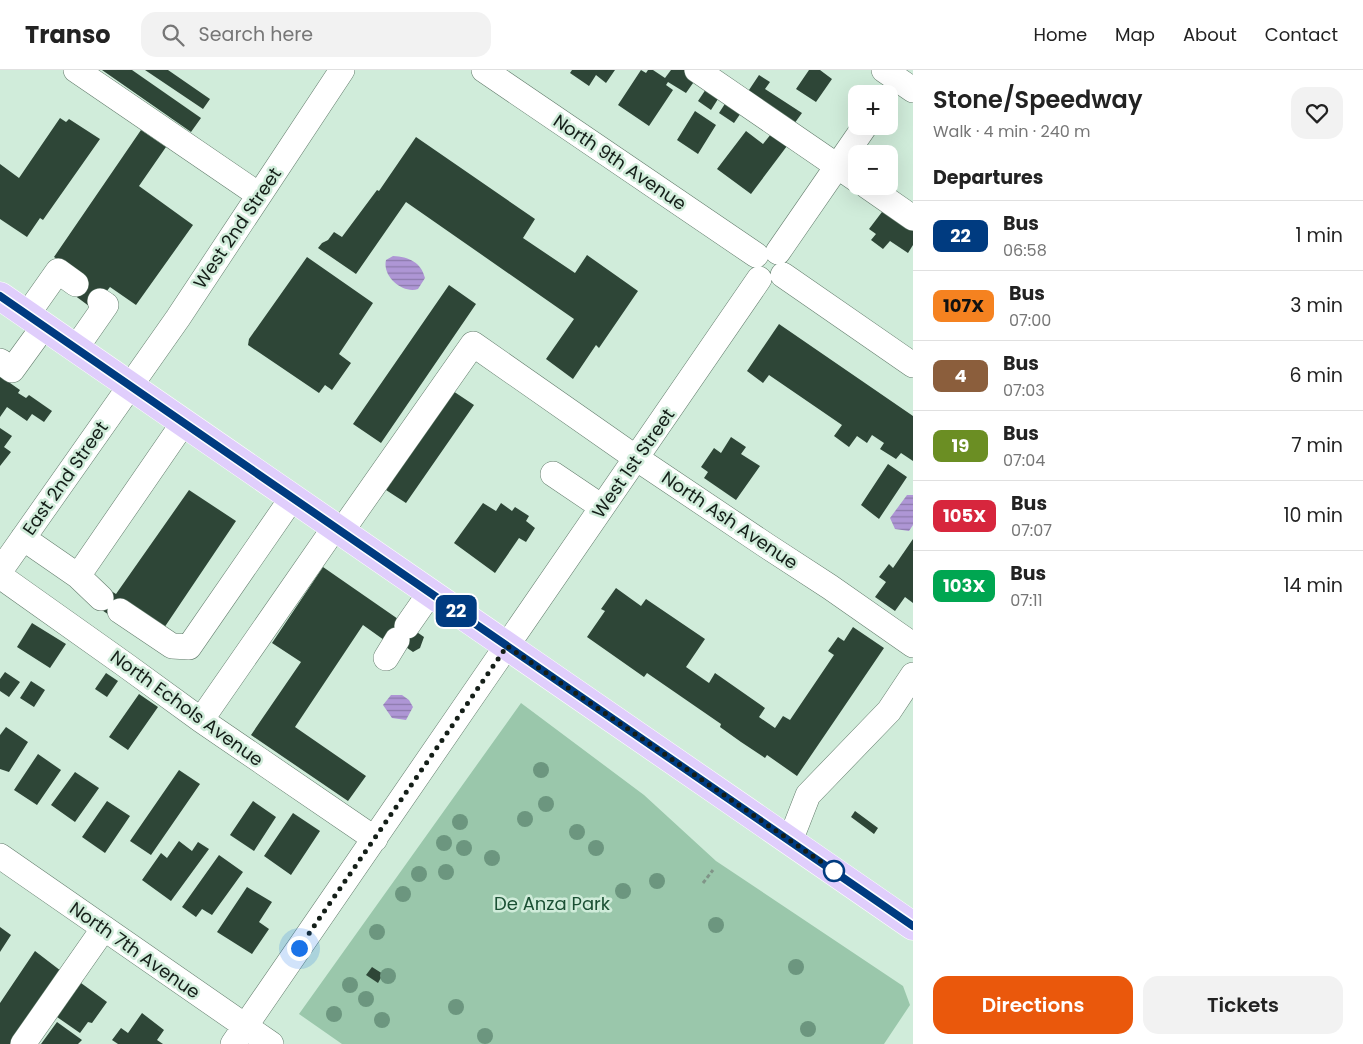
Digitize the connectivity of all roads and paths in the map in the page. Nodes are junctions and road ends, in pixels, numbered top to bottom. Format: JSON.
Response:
{"nodes":[{"id":1,"x":76,"y":70,"type":"edge"},
{"id":2,"x":342,"y":70,"type":"edge"},
{"id":3,"x":484,"y":70,"type":"edge"},
{"id":4,"x":697,"y":70,"type":"edge"},
{"id":5,"x":862,"y":135,"type":"edge"},
{"id":6,"x":847,"y":172,"type":"edge"},
{"id":7,"x":259,"y":195,"type":"junction"},
{"id":8,"x":880,"y":195,"type":"edge"},
{"id":9,"x":913,"y":218,"type":"edge"},
{"id":10,"x":769,"y":265,"type":"junction"},
{"id":11,"x":76,"y":284,"type":"dead end"},
{"id":12,"x":1,"y":299,"type":"edge"},
{"id":13,"x":100,"y":301,"type":"dead end"},
{"id":14,"x":36,"y":320,"type":"junction"},
{"id":15,"x":76,"y":348,"type":"junction"},
{"id":16,"x":0,"y":361,"type":"edge"},
{"id":17,"x":913,"y":365,"type":"edge"},
{"id":18,"x":130,"y":386,"type":"junction"},
{"id":19,"x":184,"y":422,"type":"junction"},
{"id":20,"x":636,"y":458,"type":"junction"},
{"id":21,"x":553,"y":474,"type":"dead end"},
{"id":22,"x":292,"y":498,"type":"junction"},
{"id":23,"x":602,"y":507,"type":"junction"},
{"id":24,"x":338,"y":529,"type":"junction"},
{"id":25,"x":23,"y":538,"type":"junction"},
{"id":26,"x":0,"y":571,"type":"edge"},
{"id":27,"x":0,"y":576,"type":"edge"},
{"id":28,"x":78,"y":576,"type":"junction"},
{"id":29,"x":430,"y":593,"type":"junction"},
{"id":30,"x":397,"y":641,"type":"dead end"},
{"id":31,"x":913,"y":645,"type":"edge"},
{"id":32,"x":507,"y":646,"type":"junction"},
{"id":33,"x":913,"y":675,"type":"edge"},
{"id":34,"x":201,"y":720,"type":"junction"},
{"id":35,"x":374,"y":839,"type":"junction"},
{"id":36,"x":790,"y":841,"type":"junction"},
{"id":37,"x":3,"y":865,"type":"edge"},
{"id":38,"x":713,"y":870,"type":"dead end"},
{"id":39,"x":704,"y":883,"type":"dead end"},
{"id":40,"x":913,"y":926,"type":"edge"},
{"id":41,"x":104,"y":928,"type":"junction"},
{"id":42,"x":239,"y":1035,"type":"edge"},
{"id":43,"x":23,"y":1044,"type":"edge"},
{"id":44,"x":271,"y":1044,"type":"edge"}],
"edges":[{"from":1,"to":7,"type":"street"},
{"from":2,"to":7,"type":"street","name":"West 2nd Street"},
{"from":3,"to":10,"type":"street","name":"North 9th Avenue"},
{"from":4,"to":6,"type":"street"},
{"from":5,"to":6,"type":"street","name":"West 1st Street"},
{"from":6,"to":10,"type":"street","name":"West 1st Street"},
{"from":7,"to":18,"type":"street","name":"West 2nd Street"},
{"from":8,"to":9,"type":"street"},
{"from":10,"to":17,"type":"street","name":"North 9th Avenue"},
{"from":10,"to":20,"type":"street","name":"West 1st Street"},
{"from":11,"to":14,"type":"street"},
{"from":12,"to":14,"type":"main road"},
{"from":13,"to":15,"type":"street"},
{"from":14,"to":15,"type":"main road"},
{"from":14,"to":16,"type":"street"},
{"from":15,"to":18,"type":"main road"},
{"from":18,"to":19,"type":"main road"},
{"from":18,"to":25,"type":"street","name":"East 2nd Street"},
{"from":19,"to":22,"type":"main road"},
{"from":19,"to":28,"type":"street"},
{"from":20,"to":23,"type":"street","name":"West 1st Street"},
{"from":20,"to":24,"type":"street","name":"North Ash Avenue"},
{"from":20,"to":31,"type":"street","name":"North Ash Avenue"},
{"from":21,"to":23,"type":"street"},
{"from":22,"to":24,"type":"main road"},
{"from":22,"to":28,"type":"street"},
{"from":23,"to":32,"type":"street","name":"West 1st Street"},
{"from":24,"to":29,"type":"main road"},
{"from":24,"to":34,"type":"street"},
{"from":25,"to":26,"type":"street","name":"East 2nd Street"},
{"from":25,"to":28,"type":"street"},
{"from":27,"to":34,"type":"street","name":"North Echols Avenue"},
{"from":29,"to":30,"type":"street"},
{"from":29,"to":32,"type":"main road"},
{"from":32,"to":35,"type":"street","name":"West 1st Street"},
{"from":32,"to":36,"type":"main road"},
{"from":33,"to":36,"type":"street"},
{"from":34,"to":35,"type":"street","name":"North Echols Avenue"},
{"from":35,"to":42,"type":"street","name":"West 1st Street"},
{"from":36,"to":40,"type":"main road"},
{"from":37,"to":41,"type":"street","name":"North 7th Avenue"},
{"from":38,"to":39,"type":"path"},
{"from":41,"to":42,"type":"street","name":"North 7th Avenue"},
{"from":41,"to":43,"type":"street"},
{"from":42,"to":44,"type":"street","name":"North 7th Avenue"}]}
